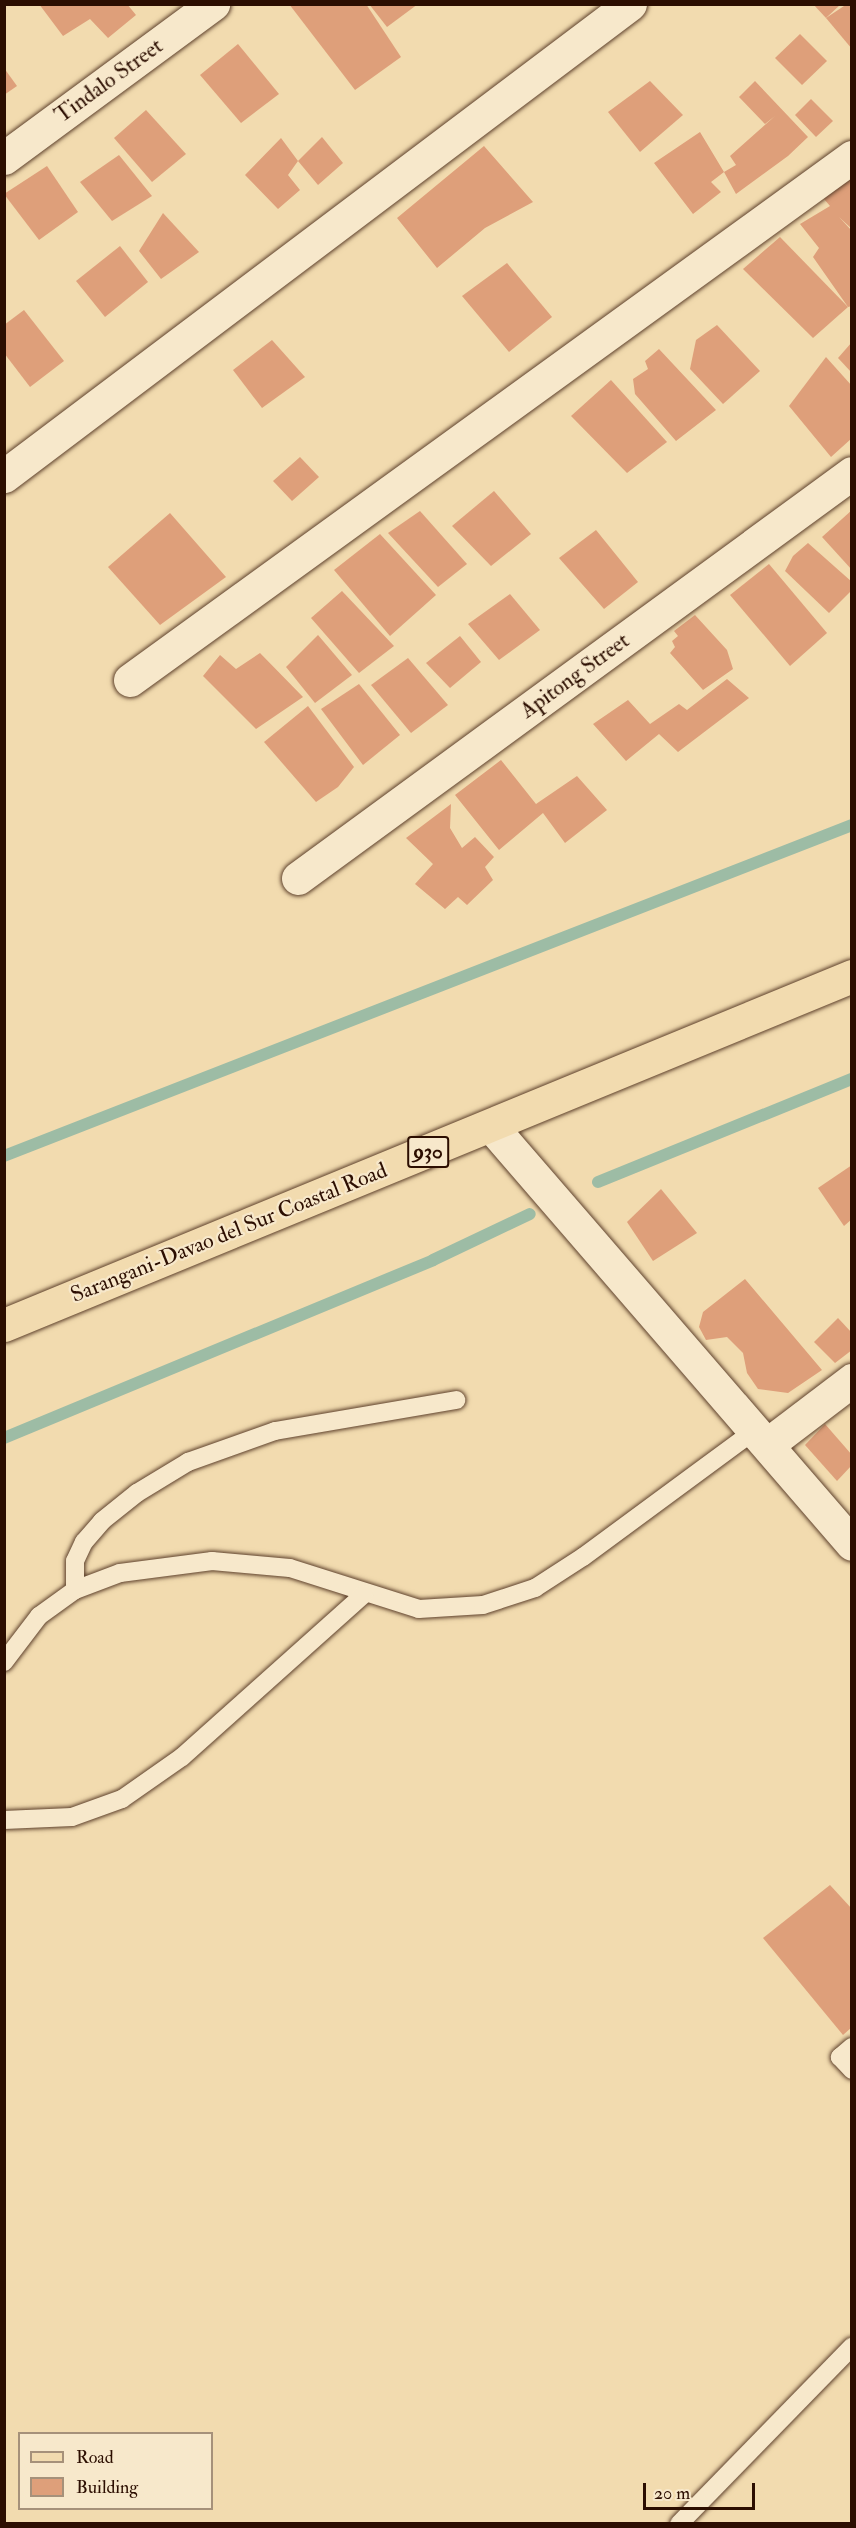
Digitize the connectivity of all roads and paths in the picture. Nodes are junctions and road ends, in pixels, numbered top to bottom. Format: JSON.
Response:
{"nodes":[{"id":1,"x":213,"y":4,"type":"edge"},
{"id":2,"x":630,"y":4,"type":"edge"},
{"id":3,"x":852,"y":157,"type":"edge"},
{"id":4,"x":4,"y":158,"type":"edge"},
{"id":5,"x":852,"y":473,"type":"edge"},
{"id":6,"x":4,"y":476,"type":"edge"},
{"id":7,"x":130,"y":680,"type":"dead end"},
{"id":8,"x":298,"y":878,"type":"dead end"},
{"id":9,"x":852,"y":976,"type":"edge"},
{"id":10,"x":491,"y":1126,"type":"junction"},
{"id":11,"x":4,"y":1325,"type":"edge"},
{"id":12,"x":852,"y":1380,"type":"edge"},
{"id":13,"x":456,"y":1400,"type":"dead end"},
{"id":14,"x":762,"y":1437,"type":"junction"},
{"id":15,"x":852,"y":1544,"type":"edge"},
{"id":16,"x":75,"y":1590,"type":"junction"},
{"id":17,"x":364,"y":1594,"type":"junction"},
{"id":18,"x":4,"y":1662,"type":"edge"},
{"id":19,"x":4,"y":1820,"type":"edge"},
{"id":20,"x":852,"y":2047,"type":"edge"},
{"id":21,"x":852,"y":2070,"type":"edge"},
{"id":22,"x":852,"y":2347,"type":"edge"},
{"id":23,"x":679,"y":2523,"type":"edge"}],
"edges":[{"from":1,"to":4,"type":"street","name":"Tindalo Street"},
{"from":2,"to":6,"type":"street"},
{"from":3,"to":7,"type":"street"},
{"from":5,"to":8,"type":"street","name":"Apitong Street"},
{"from":9,"to":10,"type":"main road","name":"Sarangani-Davao del Sur Coastal Road","number":"930"},
{"from":10,"to":11,"type":"main road","name":"Sarangani-Davao del Sur Coastal Road","number":"930"},
{"from":10,"to":14,"type":"street"},
{"from":12,"to":14,"type":"street"},
{"from":13,"to":16,"type":"lane"},
{"from":14,"to":15,"type":"street"},
{"from":14,"to":17,"type":"lane"},
{"from":16,"to":17,"type":"lane"},
{"from":16,"to":18,"type":"lane"},
{"from":17,"to":19,"type":"lane"},
{"from":20,"to":21,"type":"lane"},
{"from":22,"to":23,"type":"lane"}]}
